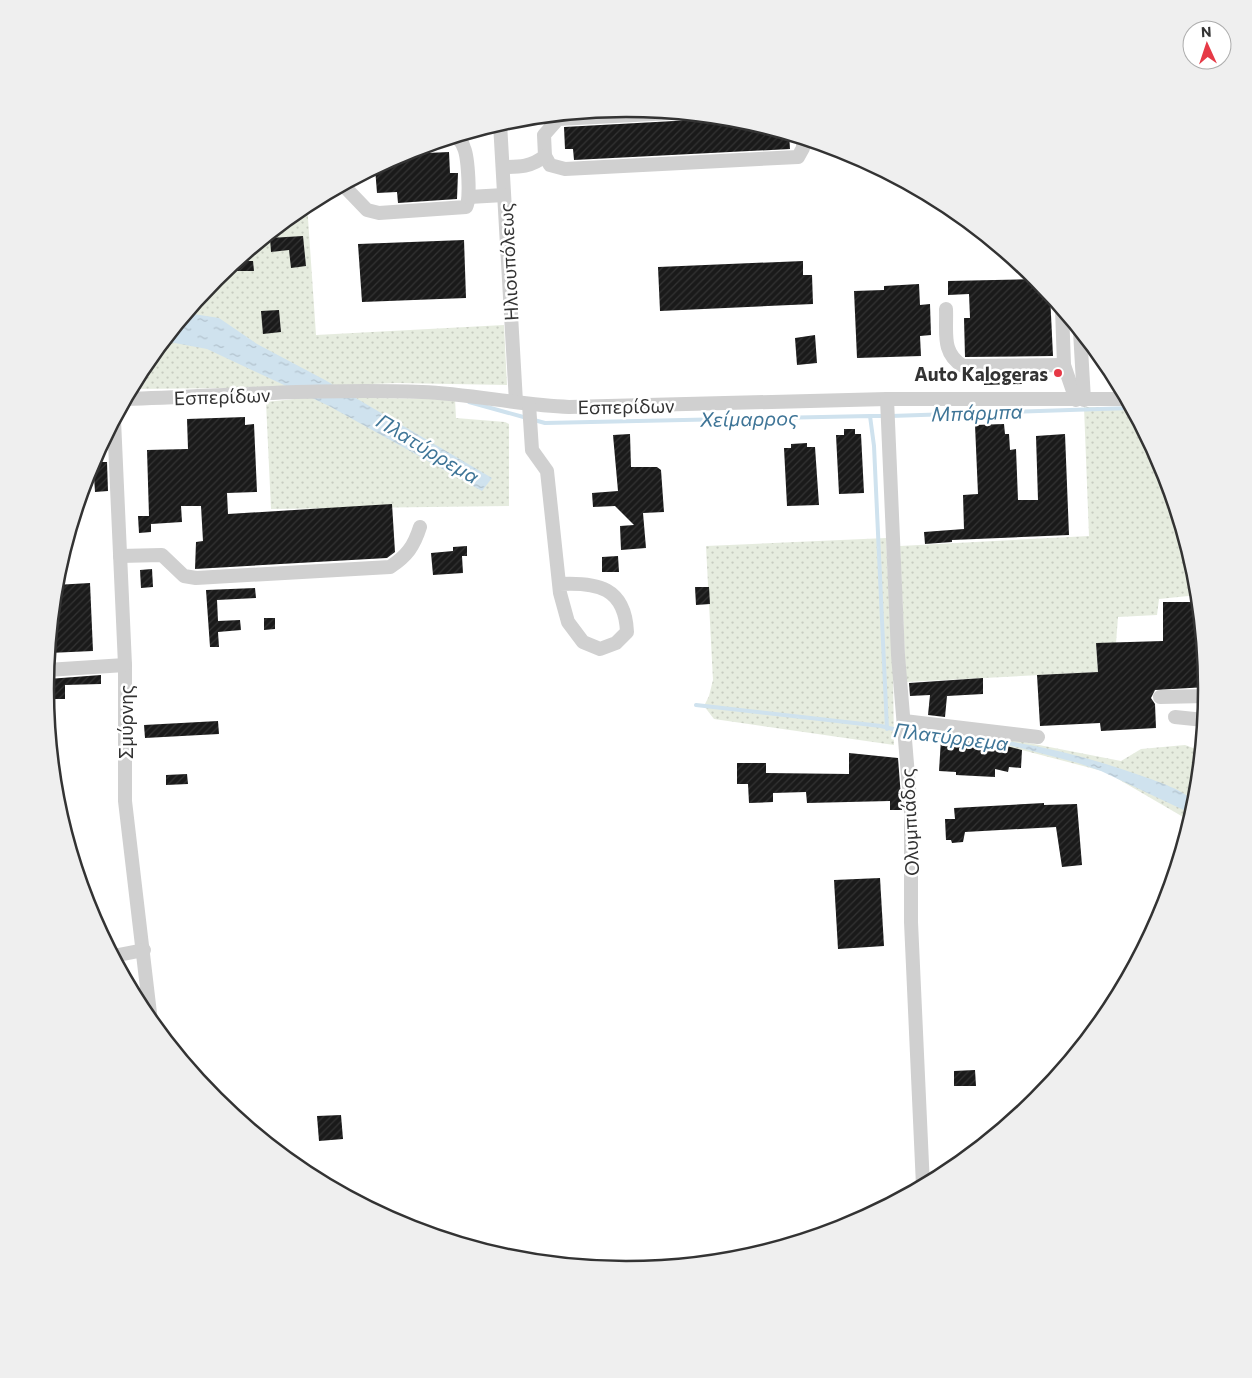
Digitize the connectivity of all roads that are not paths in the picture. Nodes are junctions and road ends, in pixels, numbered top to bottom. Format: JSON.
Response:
{"nodes":[{"id":1,"x":556,"y":121,"type":"edge"},
{"id":2,"x":501,"y":131,"type":"edge"},
{"id":3,"x":461,"y":141,"type":"edge"},
{"id":4,"x":803,"y":145,"type":"edge"},
{"id":5,"x":545,"y":156,"type":"junction"},
{"id":6,"x":503,"y":167,"type":"junction"},
{"id":7,"x":347,"y":189,"type":"edge"},
{"id":8,"x":504,"y":195,"type":"junction"},
{"id":9,"x":469,"y":197,"type":"junction"},
{"id":10,"x":946,"y":310,"type":"dead end"},
{"id":11,"x":1062,"y":320,"type":"edge"},
{"id":12,"x":1080,"y":341,"type":"edge"},
{"id":13,"x":1064,"y":365,"type":"junction"},
{"id":14,"x":887,"y":398,"type":"junction"},
{"id":15,"x":133,"y":399,"type":"edge"},
{"id":16,"x":1080,"y":400,"type":"junction"},
{"id":17,"x":1120,"y":400,"type":"edge"},
{"id":18,"x":523,"y":403,"type":"junction"},
{"id":19,"x":115,"y":433,"type":"edge"},
{"id":20,"x":420,"y":527,"type":"dead end"},
{"id":21,"x":120,"y":556,"type":"junction"},
{"id":22,"x":559,"y":584,"type":"junction"},
{"id":23,"x":124,"y":665,"type":"junction"},
{"id":24,"x":55,"y":670,"type":"edge"},
{"id":25,"x":1198,"y":696,"type":"edge"},
{"id":26,"x":1160,"y":697,"type":"dead end"},
{"id":27,"x":1175,"y":717,"type":"dead end"},
{"id":28,"x":1197,"y":719,"type":"edge"},
{"id":29,"x":904,"y":721,"type":"junction"},
{"id":30,"x":1038,"y":738,"type":"dead end"},
{"id":31,"x":144,"y":950,"type":"junction"},
{"id":32,"x":120,"y":955,"type":"edge"},
{"id":33,"x":146,"y":1000,"type":"edge"},
{"id":34,"x":924,"y":1178,"type":"edge"}],
"edges":[{"from":1,"to":5,"type":"street"},
{"from":2,"to":6,"type":"street","name":"Ηλιουπόλεως"},
{"from":3,"to":9,"type":"street"},
{"from":4,"to":5,"type":"street"},
{"from":5,"to":6,"type":"street"},
{"from":6,"to":8,"type":"street","name":"Ηλιουπόλεως"},
{"from":7,"to":9,"type":"street"},
{"from":8,"to":9,"type":"street"},
{"from":8,"to":18,"type":"street","name":"Ηλιουπόλεως"},
{"from":10,"to":13,"type":"street"},
{"from":11,"to":13,"type":"street"},
{"from":12,"to":16,"type":"street"},
{"from":13,"to":16,"type":"street"},
{"from":14,"to":16,"type":"street","name":"Εσπερίδων"},
{"from":14,"to":18,"type":"street","name":"Εσπερίδων"},
{"from":14,"to":29,"type":"street","name":"Ολυμπιάδος"},
{"from":15,"to":18,"type":"street","name":"Εσπερίδων"},
{"from":16,"to":17,"type":"street","name":"Εσπερίδων"},
{"from":18,"to":22,"type":"street","name":"Ηλιουπόλεως"},
{"from":19,"to":21,"type":"street","name":"Σμύρνης"},
{"from":20,"to":21,"type":"street"},
{"from":21,"to":23,"type":"street","name":"Σμύρνης"},
{"from":22,"to":22,"type":"street"},
{"from":23,"to":24,"type":"street"},
{"from":23,"to":31,"type":"street","name":"Σμύρνης"},
{"from":25,"to":26,"type":"street"},
{"from":27,"to":28,"type":"street"},
{"from":29,"to":30,"type":"street"},
{"from":29,"to":34,"type":"street","name":"Ολυμπιάδος"},
{"from":31,"to":32,"type":"street"},
{"from":31,"to":33,"type":"street","name":"Σμύρνης"}]}
